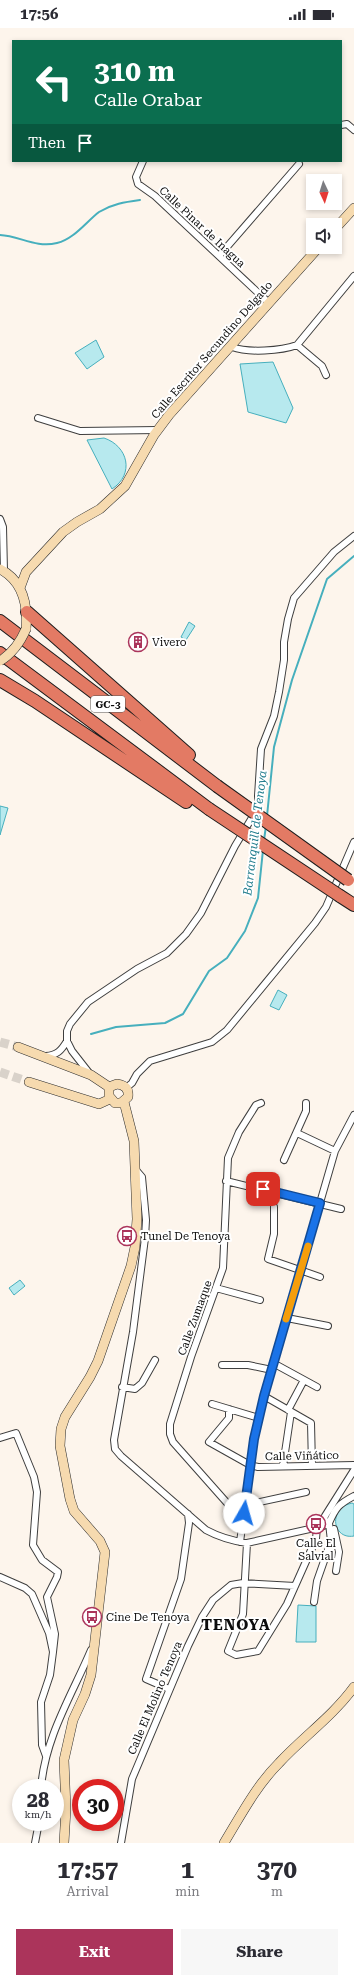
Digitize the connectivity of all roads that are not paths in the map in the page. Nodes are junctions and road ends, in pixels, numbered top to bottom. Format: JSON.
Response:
{"nodes":[{"id":1,"x":354,"y":120,"type":"edge"},
{"id":2,"x":342,"y":125,"type":"edge"},
{"id":3,"x":349,"y":126,"type":"junction"},
{"id":4,"x":354,"y":130,"type":"edge"},
{"id":5,"x":142,"y":162,"type":"edge"},
{"id":6,"x":298,"y":164,"type":"dead end"},
{"id":7,"x":354,"y":208,"type":"edge"},
{"id":8,"x":342,"y":221,"type":"edge"},
{"id":9,"x":313,"y":254,"type":"edge"},
{"id":10,"x":219,"y":256,"type":"junction"},
{"id":11,"x":354,"y":276,"type":"edge"},
{"id":12,"x":270,"y":303,"type":"junction"},
{"id":13,"x":297,"y":345,"type":"junction"},
{"id":14,"x":232,"y":347,"type":"junction"},
{"id":15,"x":326,"y":375,"type":"dead end"},
{"id":16,"x":38,"y":418,"type":"dead end"},
{"id":17,"x":158,"y":430,"type":"junction"},
{"id":18,"x":0,"y":519,"type":"edge"},
{"id":19,"x":354,"y":536,"type":"edge"},
{"id":20,"x":2,"y":555,"type":"edge"},
{"id":21,"x":4,"y":571,"type":"edge"},
{"id":22,"x":26,"y":572,"type":"junction"},
{"id":23,"x":20,"y":588,"type":"junction"},
{"id":24,"x":27,"y":612,"type":"junction"},
{"id":25,"x":0,"y":620,"type":"edge"},
{"id":26,"x":0,"y":653,"type":"edge"},
{"id":27,"x":0,"y":662,"type":"edge"},
{"id":28,"x":0,"y":680,"type":"edge"},
{"id":29,"x":219,"y":784,"type":"junction"},
{"id":30,"x":208,"y":813,"type":"junction"},
{"id":31,"x":354,"y":842,"type":"edge"},
{"id":32,"x":351,"y":882,"type":"edge"},
{"id":33,"x":354,"y":905,"type":"edge"},
{"id":34,"x":67,"y":1041,"type":"junction"},
{"id":35,"x":18,"y":1048,"type":"tunnel mouth"},
{"id":36,"x":42,"y":1057,"type":"junction"},
{"id":37,"x":91,"y":1075,"type":"junction"},
{"id":38,"x":29,"y":1082,"type":"tunnel mouth"},
{"id":39,"x":109,"y":1087,"type":"junction"},
{"id":40,"x":126,"y":1088,"type":"junction"},
{"id":41,"x":110,"y":1099,"type":"junction"},
{"id":42,"x":124,"y":1102,"type":"junction"},
{"id":43,"x":261,"y":1103,"type":"dead end"},
{"id":44,"x":306,"y":1103,"type":"dead end"},
{"id":45,"x":354,"y":1115,"type":"edge"},
{"id":46,"x":297,"y":1133,"type":"junction"},
{"id":47,"x":336,"y":1152,"type":"junction"},
{"id":48,"x":284,"y":1160,"type":"dead end"},
{"id":49,"x":134,"y":1168,"type":"junction"},
{"id":50,"x":226,"y":1181,"type":"junction"},
{"id":51,"x":320,"y":1203,"type":"junction"},
{"id":52,"x":274,"y":1207,"type":"dead end"},
{"id":53,"x":341,"y":1209,"type":"dead end"},
{"id":54,"x":301,"y":1269,"type":"junction"},
{"id":55,"x":320,"y":1276,"type":"dead end"},
{"id":56,"x":216,"y":1288,"type":"junction"},
{"id":57,"x":260,"y":1300,"type":"dead end"},
{"id":58,"x":287,"y":1318,"type":"junction"},
{"id":59,"x":328,"y":1326,"type":"dead end"},
{"id":60,"x":155,"y":1360,"type":"dead end"},
{"id":61,"x":273,"y":1363,"type":"junction"},
{"id":62,"x":222,"y":1365,"type":"dead end"},
{"id":63,"x":272,"y":1370,"type":"junction"},
{"id":64,"x":304,"y":1380,"type":"junction"},
{"id":65,"x":122,"y":1387,"type":"junction"},
{"id":66,"x":317,"y":1387,"type":"dead end"},
{"id":67,"x":264,"y":1396,"type":"junction"},
{"id":68,"x":212,"y":1404,"type":"dead end"},
{"id":69,"x":229,"y":1409,"type":"junction"},
{"id":70,"x":289,"y":1411,"type":"junction"},
{"id":71,"x":258,"y":1418,"type":"junction"},
{"id":72,"x":0,"y":1438,"type":"edge"},
{"id":73,"x":250,"y":1465,"type":"junction"},
{"id":74,"x":354,"y":1465,"type":"edge"},
{"id":75,"x":283,"y":1466,"type":"junction"},
{"id":76,"x":312,"y":1466,"type":"junction"},
{"id":77,"x":354,"y":1470,"type":"edge"},
{"id":78,"x":306,"y":1492,"type":"dead end"},
{"id":79,"x":354,"y":1496,"type":"edge"},
{"id":80,"x":246,"y":1505,"type":"junction"},
{"id":81,"x":188,"y":1514,"type":"junction"},
{"id":82,"x":243,"y":1522,"type":"junction"},
{"id":83,"x":325,"y":1523,"type":"junction"},
{"id":84,"x":243,"y":1542,"type":"junction"},
{"id":85,"x":336,"y":1571,"type":"dead end"},
{"id":86,"x":0,"y":1577,"type":"edge"},
{"id":87,"x":243,"y":1582,"type":"junction"},
{"id":88,"x":295,"y":1586,"type":"junction"},
{"id":89,"x":314,"y":1602,"type":"dead end"},
{"id":90,"x":96,"y":1639,"type":"junction"},
{"id":91,"x":53,"y":1652,"type":"junction"},
{"id":92,"x":354,"y":1687,"type":"edge"},
{"id":93,"x":169,"y":1689,"type":"junction"},
{"id":94,"x":46,"y":1756,"type":"junction"},
{"id":95,"x":42,"y":1779,"type":"edge"},
{"id":96,"x":37,"y":1831,"type":"edge"},
{"id":97,"x":35,"y":1843,"type":"edge"},
{"id":98,"x":64,"y":1843,"type":"edge"},
{"id":99,"x":121,"y":1843,"type":"edge"},
{"id":100,"x":224,"y":1843,"type":"edge"}],
"edges":[{"from":1,"to":3,"type":"street"},
{"from":2,"to":3,"type":"street"},
{"from":3,"to":4,"type":"street"},
{"from":5,"to":10,"type":"street","name":"Calle Pinar de Inagua"},
{"from":6,"to":10,"type":"street"},
{"from":7,"to":8,"type":"main road"},
{"from":9,"to":12,"type":"main road","name":"Calle Escritor Secundino Delgado"},
{"from":10,"to":12,"type":"street","name":"Calle Pinar de Inagua"},
{"from":11,"to":13,"type":"street"},
{"from":12,"to":14,"type":"main road","name":"Calle Escritor Secundino Delgado"},
{"from":13,"to":14,"type":"street"},
{"from":13,"to":15,"type":"street"},
{"from":14,"to":17,"type":"main road","name":"Calle Escritor Secundino Delgado"},
{"from":16,"to":17,"type":"street"},
{"from":17,"to":22,"type":"main road","name":"Calle Escritor Secundino Delgado"},
{"from":18,"to":20,"type":"street"},
{"from":19,"to":34,"type":"street"},
{"from":20,"to":21,"type":"street"},
{"from":21,"to":22,"type":"main road"},
{"from":21,"to":23,"type":"main road"},
{"from":22,"to":23,"type":"main road","name":"Calle Escritor Secundino Delgado"},
{"from":23,"to":24,"type":"main road"},
{"from":24,"to":27,"type":"main road","bridge":true},
{"from":24,"to":29,"type":"highway"},
{"from":25,"to":29,"type":"highway","number":"GC-3"},
{"from":26,"to":30,"type":"highway","number":"GC-3"},
{"from":28,"to":30,"type":"highway"},
{"from":29,"to":32,"type":"highway","number":"GC-3","bridge":true},
{"from":30,"to":33,"type":"highway","number":"GC-3","bridge":true},
{"from":31,"to":40,"type":"street"},
{"from":34,"to":36,"type":"street"},
{"from":34,"to":37,"type":"street"},
{"from":35,"to":36,"type":"main road"},
{"from":36,"to":37,"type":"main road"},
{"from":37,"to":39,"type":"main road"},
{"from":38,"to":41,"type":"main road"},
{"from":39,"to":40,"type":"main road"},
{"from":39,"to":41,"type":"main road"},
{"from":40,"to":42,"type":"main road"},
{"from":41,"to":42,"type":"main road"},
{"from":42,"to":49,"type":"main road"},
{"from":43,"to":50,"type":"street","name":"Calle Zumaque"},
{"from":44,"to":46,"type":"street"},
{"from":45,"to":47,"type":"street"},
{"from":46,"to":47,"type":"street"},
{"from":46,"to":48,"type":"street"},
{"from":47,"to":51,"type":"street"},
{"from":49,"to":65,"type":"street"},
{"from":49,"to":90,"type":"main road"},
{"from":50,"to":51,"type":"street"},
{"from":50,"to":56,"type":"street","name":"Calle Zumaque"},
{"from":51,"to":53,"type":"street"},
{"from":51,"to":54,"type":"street"},
{"from":52,"to":54,"type":"street"},
{"from":54,"to":55,"type":"street"},
{"from":54,"to":58,"type":"street"},
{"from":56,"to":57,"type":"street"},
{"from":56,"to":82,"type":"street","name":"Calle Zumaque"},
{"from":58,"to":59,"type":"street"},
{"from":58,"to":61,"type":"street"},
{"from":60,"to":65,"type":"street"},
{"from":61,"to":63,"type":"street"},
{"from":61,"to":64,"type":"street"},
{"from":62,"to":63,"type":"street"},
{"from":63,"to":67,"type":"street"},
{"from":64,"to":66,"type":"street"},
{"from":64,"to":70,"type":"street"},
{"from":65,"to":81,"type":"street"},
{"from":67,"to":70,"type":"street"},
{"from":67,"to":71,"type":"street"},
{"from":68,"to":69,"type":"street"},
{"from":69,"to":71,"type":"street"},
{"from":69,"to":73,"type":"street"},
{"from":70,"to":75,"type":"street"},
{"from":70,"to":76,"type":"street"},
{"from":71,"to":73,"type":"street"},
{"from":72,"to":91,"type":"street"},
{"from":73,"to":75,"type":"street","name":"Calle Viñático"},
{"from":73,"to":80,"type":"street"},
{"from":74,"to":76,"type":"street","name":"Calle Viñático"},
{"from":75,"to":76,"type":"street","name":"Calle Viñático"},
{"from":77,"to":83,"type":"street"},
{"from":78,"to":80,"type":"street"},
{"from":79,"to":83,"type":"street"},
{"from":80,"to":82,"type":"street"},
{"from":81,"to":84,"type":"street"},
{"from":81,"to":93,"type":"street"},
{"from":82,"to":84,"type":"street"},
{"from":83,"to":84,"type":"street"},
{"from":83,"to":85,"type":"street"},
{"from":83,"to":88,"type":"street"},
{"from":83,"to":89,"type":"street"},
{"from":84,"to":87,"type":"street"},
{"from":86,"to":91,"type":"street"},
{"from":87,"to":88,"type":"street"},
{"from":87,"to":88,"type":"street"},
{"from":87,"to":93,"type":"street","name":"Calle El Molino Tenoya"},
{"from":90,"to":94,"type":"street"},
{"from":90,"to":98,"type":"main road"},
{"from":91,"to":94,"type":"street"},
{"from":92,"to":100,"type":"main road"},
{"from":93,"to":99,"type":"street","name":"Calle El Molino Tenoya"},
{"from":94,"to":95,"type":"street"},
{"from":96,"to":97,"type":"street"}]}
